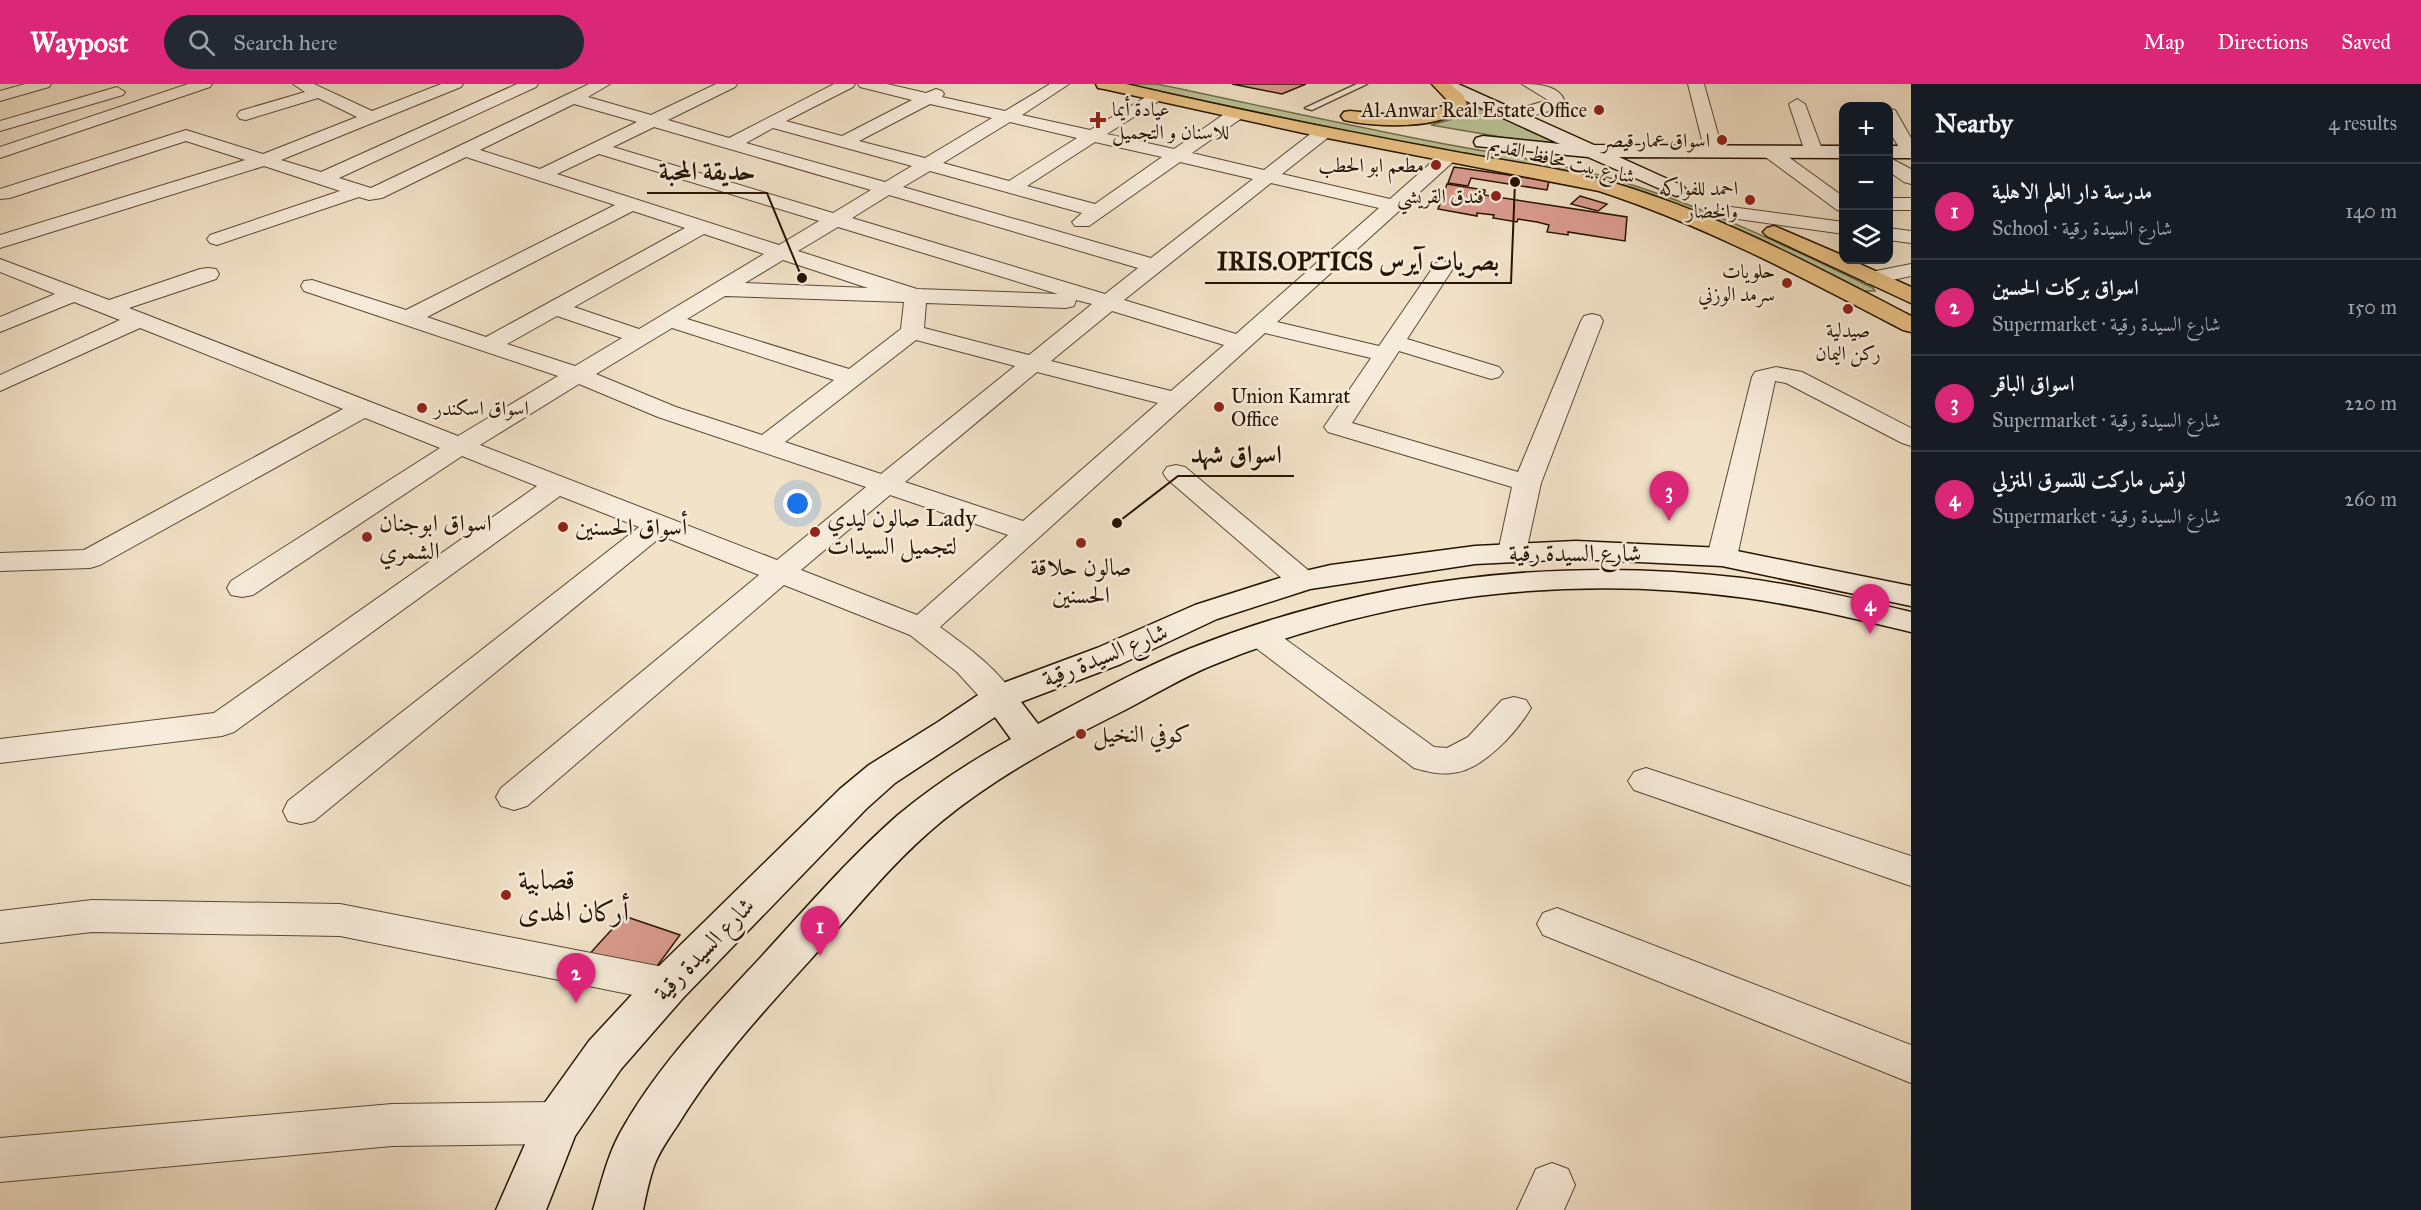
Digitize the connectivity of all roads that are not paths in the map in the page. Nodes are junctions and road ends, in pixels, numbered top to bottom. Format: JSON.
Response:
{"nodes":[{"id":1,"x":43,"y":84,"type":"edge"},
{"id":2,"x":204,"y":84,"type":"edge"},
{"id":3,"x":301,"y":84,"type":"edge"},
{"id":4,"x":455,"y":84,"type":"edge"},
{"id":5,"x":530,"y":84,"type":"edge"},
{"id":6,"x":729,"y":84,"type":"edge"},
{"id":7,"x":847,"y":84,"type":"edge"},
{"id":8,"x":866,"y":84,"type":"edge"},
{"id":9,"x":956,"y":84,"type":"edge"},
{"id":10,"x":1061,"y":84,"type":"edge"},
{"id":11,"x":1104,"y":84,"type":"edge"},
{"id":12,"x":1363,"y":84,"type":"edge"},
{"id":13,"x":1442,"y":84,"type":"edge"},
{"id":14,"x":1530,"y":84,"type":"edge"},
{"id":15,"x":1696,"y":84,"type":"edge"},
{"id":16,"x":132,"y":87,"type":"dead end"},
{"id":17,"x":581,"y":89,"type":"edge"},
{"id":18,"x":319,"y":93,"type":"junction"},
{"id":19,"x":0,"y":96,"type":"edge"},
{"id":20,"x":1156,"y":96,"type":"junction"},
{"id":21,"x":927,"y":98,"type":"junction"},
{"id":22,"x":1287,"y":103,"type":"dead end"},
{"id":23,"x":1797,"y":104,"type":"dead end"},
{"id":24,"x":1309,"y":108,"type":"junction"},
{"id":25,"x":1499,"y":109,"type":"junction"},
{"id":26,"x":1236,"y":114,"type":"junction"},
{"id":27,"x":246,"y":115,"type":"dead end"},
{"id":28,"x":1517,"y":115,"type":"junction"},
{"id":29,"x":1006,"y":116,"type":"junction"},
{"id":30,"x":1350,"y":116,"type":"junction"},
{"id":31,"x":371,"y":117,"type":"junction"},
{"id":32,"x":652,"y":121,"type":"junction"},
{"id":33,"x":1893,"y":121,"type":"edge"},
{"id":34,"x":771,"y":122,"type":"junction"},
{"id":35,"x":0,"y":126,"type":"edge"},
{"id":36,"x":1324,"y":132,"type":"junction"},
{"id":37,"x":1438,"y":134,"type":"dead end"},
{"id":38,"x":1092,"y":136,"type":"junction"},
{"id":39,"x":845,"y":141,"type":"junction"},
{"id":40,"x":1483,"y":142,"type":"junction"},
{"id":41,"x":730,"y":144,"type":"junction"},
{"id":42,"x":1454,"y":147,"type":"junction"},
{"id":43,"x":598,"y":148,"type":"junction"},
{"id":44,"x":463,"y":150,"type":"junction"},
{"id":45,"x":1592,"y":152,"type":"junction"},
{"id":46,"x":1661,"y":152,"type":"junction"},
{"id":47,"x":1714,"y":152,"type":"junction"},
{"id":48,"x":1770,"y":152,"type":"junction"},
{"id":49,"x":1814,"y":152,"type":"junction"},
{"id":50,"x":1839,"y":152,"type":"edge"},
{"id":51,"x":1893,"y":152,"type":"edge"},
{"id":52,"x":1910,"y":152,"type":"edge"},
{"id":53,"x":0,"y":153,"type":"edge"},
{"id":54,"x":1176,"y":155,"type":"junction"},
{"id":55,"x":264,"y":160,"type":"junction"},
{"id":56,"x":928,"y":163,"type":"junction"},
{"id":57,"x":1893,"y":165,"type":"edge"},
{"id":58,"x":541,"y":175,"type":"junction"},
{"id":59,"x":1267,"y":176,"type":"junction"},
{"id":60,"x":1644,"y":176,"type":"junction"},
{"id":61,"x":1911,"y":178,"type":"edge"},
{"id":62,"x":322,"y":179,"type":"junction"},
{"id":63,"x":1012,"y":187,"type":"junction"},
{"id":64,"x":886,"y":188,"type":"junction"},
{"id":65,"x":1676,"y":190,"type":"junction"},
{"id":66,"x":359,"y":191,"type":"junction"},
{"id":67,"x":3,"y":194,"type":"dead end"},
{"id":68,"x":1839,"y":202,"type":"edge"},
{"id":69,"x":632,"y":204,"type":"junction"},
{"id":70,"x":1893,"y":204,"type":"edge"},
{"id":71,"x":1911,"y":204,"type":"edge"},
{"id":72,"x":1392,"y":205,"type":"junction"},
{"id":73,"x":1098,"y":211,"type":"junction"},
{"id":74,"x":1731,"y":213,"type":"junction"},
{"id":75,"x":835,"y":220,"type":"junction"},
{"id":76,"x":702,"y":227,"type":"junction"},
{"id":77,"x":1839,"y":227,"type":"edge"},
{"id":78,"x":1893,"y":235,"type":"edge"},
{"id":79,"x":1911,"y":237,"type":"edge"},
{"id":80,"x":217,"y":238,"type":"dead end"},
{"id":81,"x":1059,"y":238,"type":"junction"},
{"id":82,"x":0,"y":242,"type":"edge"},
{"id":83,"x":780,"y":252,"type":"junction"},
{"id":84,"x":1155,"y":266,"type":"junction"},
{"id":85,"x":1443,"y":267,"type":"dead end"},
{"id":86,"x":3,"y":268,"type":"edge"},
{"id":87,"x":1911,"y":270,"type":"edge"},
{"id":88,"x":208,"y":274,"type":"dead end"},
{"id":89,"x":1881,"y":282,"type":"junction"},
{"id":90,"x":312,"y":286,"type":"dead end"},
{"id":91,"x":720,"y":289,"type":"junction"},
{"id":92,"x":74,"y":294,"type":"junction"},
{"id":93,"x":1851,"y":294,"type":"junction"},
{"id":94,"x":916,"y":296,"type":"junction"},
{"id":95,"x":1911,"y":296,"type":"edge"},
{"id":96,"x":1109,"y":303,"type":"junction"},
{"id":97,"x":107,"y":308,"type":"junction"},
{"id":98,"x":555,"y":308,"type":"junction"},
{"id":99,"x":1911,"y":309,"type":"edge"},
{"id":100,"x":408,"y":318,"type":"junction"},
{"id":101,"x":139,"y":320,"type":"junction"},
{"id":102,"x":669,"y":320,"type":"junction"},
{"id":103,"x":1592,"y":321,"type":"dead end"},
{"id":104,"x":1259,"y":324,"type":"junction"},
{"id":105,"x":1911,"y":324,"type":"edge"},
{"id":106,"x":0,"y":325,"type":"edge"},
{"id":107,"x":912,"y":332,"type":"junction"},
{"id":108,"x":641,"y":337,"type":"junction"},
{"id":109,"x":1239,"y":342,"type":"junction"},
{"id":110,"x":488,"y":345,"type":"junction"},
{"id":111,"x":1389,"y":348,"type":"junction"},
{"id":112,"x":1034,"y":364,"type":"junction"},
{"id":113,"x":1491,"y":372,"type":"dead end"},
{"id":114,"x":578,"y":375,"type":"junction"},
{"id":115,"x":852,"y":378,"type":"junction"},
{"id":116,"x":0,"y":384,"type":"edge"},
{"id":117,"x":1175,"y":400,"type":"junction"},
{"id":118,"x":364,"y":408,"type":"junction"},
{"id":119,"x":1911,"y":438,"type":"edge"},
{"id":120,"x":765,"y":445,"type":"junction"},
{"id":121,"x":460,"y":446,"type":"junction"},
{"id":122,"x":1176,"y":473,"type":"dead end"},
{"id":123,"x":1527,"y":483,"type":"junction"},
{"id":124,"x":557,"y":485,"type":"junction"},
{"id":125,"x":886,"y":485,"type":"junction"},
{"id":126,"x":658,"y":525,"type":"junction"},
{"id":127,"x":1028,"y":532,"type":"junction"},
{"id":128,"x":1512,"y":552,"type":"junction"},
{"id":129,"x":1722,"y":557,"type":"junction"},
{"id":130,"x":0,"y":562,"type":"edge"},
{"id":131,"x":778,"y":573,"type":"junction"},
{"id":132,"x":1303,"y":581,"type":"junction"},
{"id":133,"x":242,"y":588,"type":"dead end"},
{"id":134,"x":1911,"y":596,"type":"edge"},
{"id":135,"x":1911,"y":622,"type":"edge"},
{"id":136,"x":921,"y":628,"type":"junction"},
{"id":137,"x":1259,"y":635,"type":"junction"},
{"id":138,"x":999,"y":697,"type":"junction"},
{"id":139,"x":1514,"y":708,"type":"dead end"},
{"id":140,"x":1034,"y":743,"type":"junction"},
{"id":141,"x":0,"y":750,"type":"edge"},
{"id":142,"x":1646,"y":781,"type":"dead end"},
{"id":143,"x":514,"y":796,"type":"dead end"},
{"id":144,"x":301,"y":811,"type":"dead end"},
{"id":145,"x":1911,"y":871,"type":"edge"},
{"id":146,"x":1557,"y":924,"type":"dead end"},
{"id":147,"x":0,"y":927,"type":"edge"},
{"id":148,"x":668,"y":985,"type":"junction"},
{"id":149,"x":1911,"y":1064,"type":"edge"},
{"id":150,"x":556,"y":1123,"type":"junction"},
{"id":151,"x":0,"y":1160,"type":"edge"},
{"id":152,"x":521,"y":1210,"type":"edge"},
{"id":153,"x":618,"y":1210,"type":"edge"}],
"edges":[{"from":1,"to":19,"type":"street"},
{"from":2,"to":53,"type":"street"},
{"from":3,"to":18,"type":"street"},
{"from":4,"to":31,"type":"street"},
{"from":5,"to":62,"type":"street"},
{"from":6,"to":32,"type":"street"},
{"from":7,"to":34,"type":"street"},
{"from":8,"to":21,"type":"street"},
{"from":9,"to":21,"type":"street"},
{"from":10,"to":29,"type":"street"},
{"from":11,"to":20,"type":"main road","name":"شارع بيت محافظ القديم"},
{"from":12,"to":24,"type":"lane"},
{"from":13,"to":25,"type":"main road"},
{"from":13,"to":30,"type":"main road"},
{"from":14,"to":28,"type":"street"},
{"from":15,"to":47,"type":"street"},
{"from":16,"to":35,"type":"street"},
{"from":17,"to":32,"type":"street"},
{"from":17,"to":44,"type":"street"},
{"from":18,"to":27,"type":"street"},
{"from":18,"to":31,"type":"street"},
{"from":20,"to":26,"type":"main road","name":"شارع بيت محافظ القديم"},
{"from":20,"to":38,"type":"street"},
{"from":21,"to":29,"type":"street"},
{"from":21,"to":39,"type":"street"},
{"from":22,"to":24,"type":"main road"},
{"from":23,"to":49,"type":"street"},
{"from":24,"to":30,"type":"main road"},
{"from":25,"to":28,"type":"main road"},
{"from":25,"to":45,"type":"main road"},
{"from":26,"to":36,"type":"main road","name":"شارع بيت محافظ القديم"},
{"from":26,"to":54,"type":"street"},
{"from":28,"to":46,"type":"main road"},
{"from":29,"to":38,"type":"street"},
{"from":29,"to":56,"type":"street"},
{"from":30,"to":37,"type":"main road"},
{"from":31,"to":55,"type":"street"},
{"from":32,"to":41,"type":"street"},
{"from":32,"to":43,"type":"street"},
{"from":33,"to":52,"type":"street"},
{"from":34,"to":39,"type":"street"},
{"from":34,"to":41,"type":"street"},
{"from":36,"to":42,"type":"main road","name":"شارع بيت محافظ القديم"},
{"from":36,"to":59,"type":"street"},
{"from":38,"to":54,"type":"street"},
{"from":38,"to":63,"type":"street"},
{"from":39,"to":56,"type":"street"},
{"from":40,"to":42,"type":"main road","name":"شارع بيت محافظ القديم"},
{"from":40,"to":45,"type":"main road"},
{"from":40,"to":65,"type":"main road","name":"شارع بيت محافظ القديم"},
{"from":41,"to":64,"type":"street"},
{"from":42,"to":72,"type":"street"},
{"from":42,"to":93,"type":"main road","name":"شارع بيت محافظ القديم"},
{"from":43,"to":58,"type":"street"},
{"from":43,"to":75,"type":"street"},
{"from":44,"to":58,"type":"street"},
{"from":44,"to":66,"type":"street"},
{"from":45,"to":46,"type":"main road"},
{"from":45,"to":60,"type":"main road"},
{"from":46,"to":47,"type":"main road"},
{"from":46,"to":60,"type":"main road"},
{"from":47,"to":48,"type":"main road"},
{"from":48,"to":49,"type":"main road"},
{"from":48,"to":68,"type":"street"},
{"from":49,"to":50,"type":"main road"},
{"from":51,"to":52,"type":"main road"},
{"from":54,"to":59,"type":"street"},
{"from":54,"to":73,"type":"street"},
{"from":55,"to":62,"type":"street"},
{"from":55,"to":67,"type":"street"},
{"from":55,"to":82,"type":"street"},
{"from":56,"to":63,"type":"street"},
{"from":56,"to":64,"type":"street"},
{"from":57,"to":61,"type":"street"},
{"from":58,"to":69,"type":"street"},
{"from":59,"to":72,"type":"street"},
{"from":59,"to":84,"type":"street"},
{"from":60,"to":65,"type":"main road"},
{"from":62,"to":66,"type":"street"},
{"from":63,"to":73,"type":"street"},
{"from":64,"to":75,"type":"street"},
{"from":64,"to":81,"type":"street"},
{"from":65,"to":74,"type":"main road","name":"شارع بيت محافظ القديم"},
{"from":66,"to":80,"type":"street"},
{"from":69,"to":76,"type":"street"},
{"from":69,"to":100,"type":"street"},
{"from":70,"to":71,"type":"street"},
{"from":72,"to":104,"type":"street"},
{"from":73,"to":81,"type":"street"},
{"from":74,"to":77,"type":"street"},
{"from":74,"to":89,"type":"main road","name":"شارع بيت محافظ القديم"},
{"from":75,"to":83,"type":"street"},
{"from":75,"to":96,"type":"street"},
{"from":76,"to":83,"type":"street"},
{"from":76,"to":98,"type":"street"},
{"from":78,"to":79,"type":"street"},
{"from":81,"to":84,"type":"street"},
{"from":83,"to":91,"type":"street"},
{"from":83,"to":94,"type":"street"},
{"from":84,"to":96,"type":"street"},
{"from":85,"to":111,"type":"street"},
{"from":86,"to":92,"type":"street"},
{"from":87,"to":89,"type":"street"},
{"from":88,"to":97,"type":"street"},
{"from":89,"to":93,"type":"main road"},
{"from":89,"to":95,"type":"main road","name":"شارع بيت محافظ القديم"},
{"from":90,"to":100,"type":"street"},
{"from":91,"to":94,"type":"street"},
{"from":91,"to":102,"type":"street"},
{"from":92,"to":97,"type":"street"},
{"from":92,"to":106,"type":"street"},
{"from":93,"to":105,"type":"main road","name":"شارع بيت محافظ القديم"},
{"from":94,"to":96,"type":"street"},
{"from":94,"to":107,"type":"street"},
{"from":96,"to":109,"type":"street"},
{"from":96,"to":112,"type":"street"},
{"from":97,"to":101,"type":"street"},
{"from":98,"to":108,"type":"street"},
{"from":98,"to":110,"type":"street"},
{"from":99,"to":105,"type":"main road"},
{"from":100,"to":110,"type":"street"},
{"from":101,"to":116,"type":"street"},
{"from":101,"to":118,"type":"street"},
{"from":102,"to":108,"type":"street"},
{"from":102,"to":115,"type":"street"},
{"from":103,"to":123,"type":"street"},
{"from":104,"to":109,"type":"street"},
{"from":104,"to":111,"type":"street"},
{"from":107,"to":112,"type":"street"},
{"from":107,"to":115,"type":"street"},
{"from":108,"to":114,"type":"street"},
{"from":109,"to":117,"type":"street"},
{"from":110,"to":114,"type":"street"},
{"from":111,"to":113,"type":"street"},
{"from":111,"to":123,"type":"street"},
{"from":112,"to":117,"type":"street"},
{"from":112,"to":125,"type":"street"},
{"from":114,"to":120,"type":"street"},
{"from":114,"to":121,"type":"street"},
{"from":115,"to":120,"type":"street"},
{"from":117,"to":127,"type":"street"},
{"from":118,"to":121,"type":"street"},
{"from":118,"to":130,"type":"street"},
{"from":119,"to":129,"type":"street"},
{"from":120,"to":125,"type":"street"},
{"from":121,"to":124,"type":"street"},
{"from":121,"to":133,"type":"street"},
{"from":122,"to":132,"type":"street"},
{"from":123,"to":128,"type":"street"},
{"from":124,"to":126,"type":"street"},
{"from":124,"to":141,"type":"street"},
{"from":125,"to":127,"type":"street"},
{"from":125,"to":131,"type":"street"},
{"from":126,"to":131,"type":"street"},
{"from":126,"to":144,"type":"street"},
{"from":127,"to":136,"type":"street"},
{"from":128,"to":129,"type":"main road","name":"شارع السيدة رقية"},
{"from":128,"to":132,"type":"main road","name":"شارع السيدة رقية"},
{"from":129,"to":134,"type":"main road","name":"شارع السيدة رقية"},
{"from":131,"to":136,"type":"street"},
{"from":131,"to":143,"type":"street"},
{"from":132,"to":138,"type":"main road","name":"شارع السيدة رقية"},
{"from":135,"to":137,"type":"main road","name":"شارع السيدة رقية"},
{"from":136,"to":138,"type":"street"},
{"from":137,"to":139,"type":"street"},
{"from":137,"to":140,"type":"main road","name":"شارع السيدة رقية"},
{"from":138,"to":140,"type":"main road"},
{"from":138,"to":148,"type":"main road","name":"شارع السيدة رقية"},
{"from":140,"to":153,"type":"main road","name":"شارع السيدة رقية"},
{"from":142,"to":145,"type":"street"},
{"from":146,"to":149,"type":"street"},
{"from":147,"to":148,"type":"street"},
{"from":148,"to":150,"type":"main road","name":"شارع السيدة رقية"},
{"from":150,"to":151,"type":"street"},
{"from":150,"to":152,"type":"main road","name":"شارع السيدة رقية"}]}
